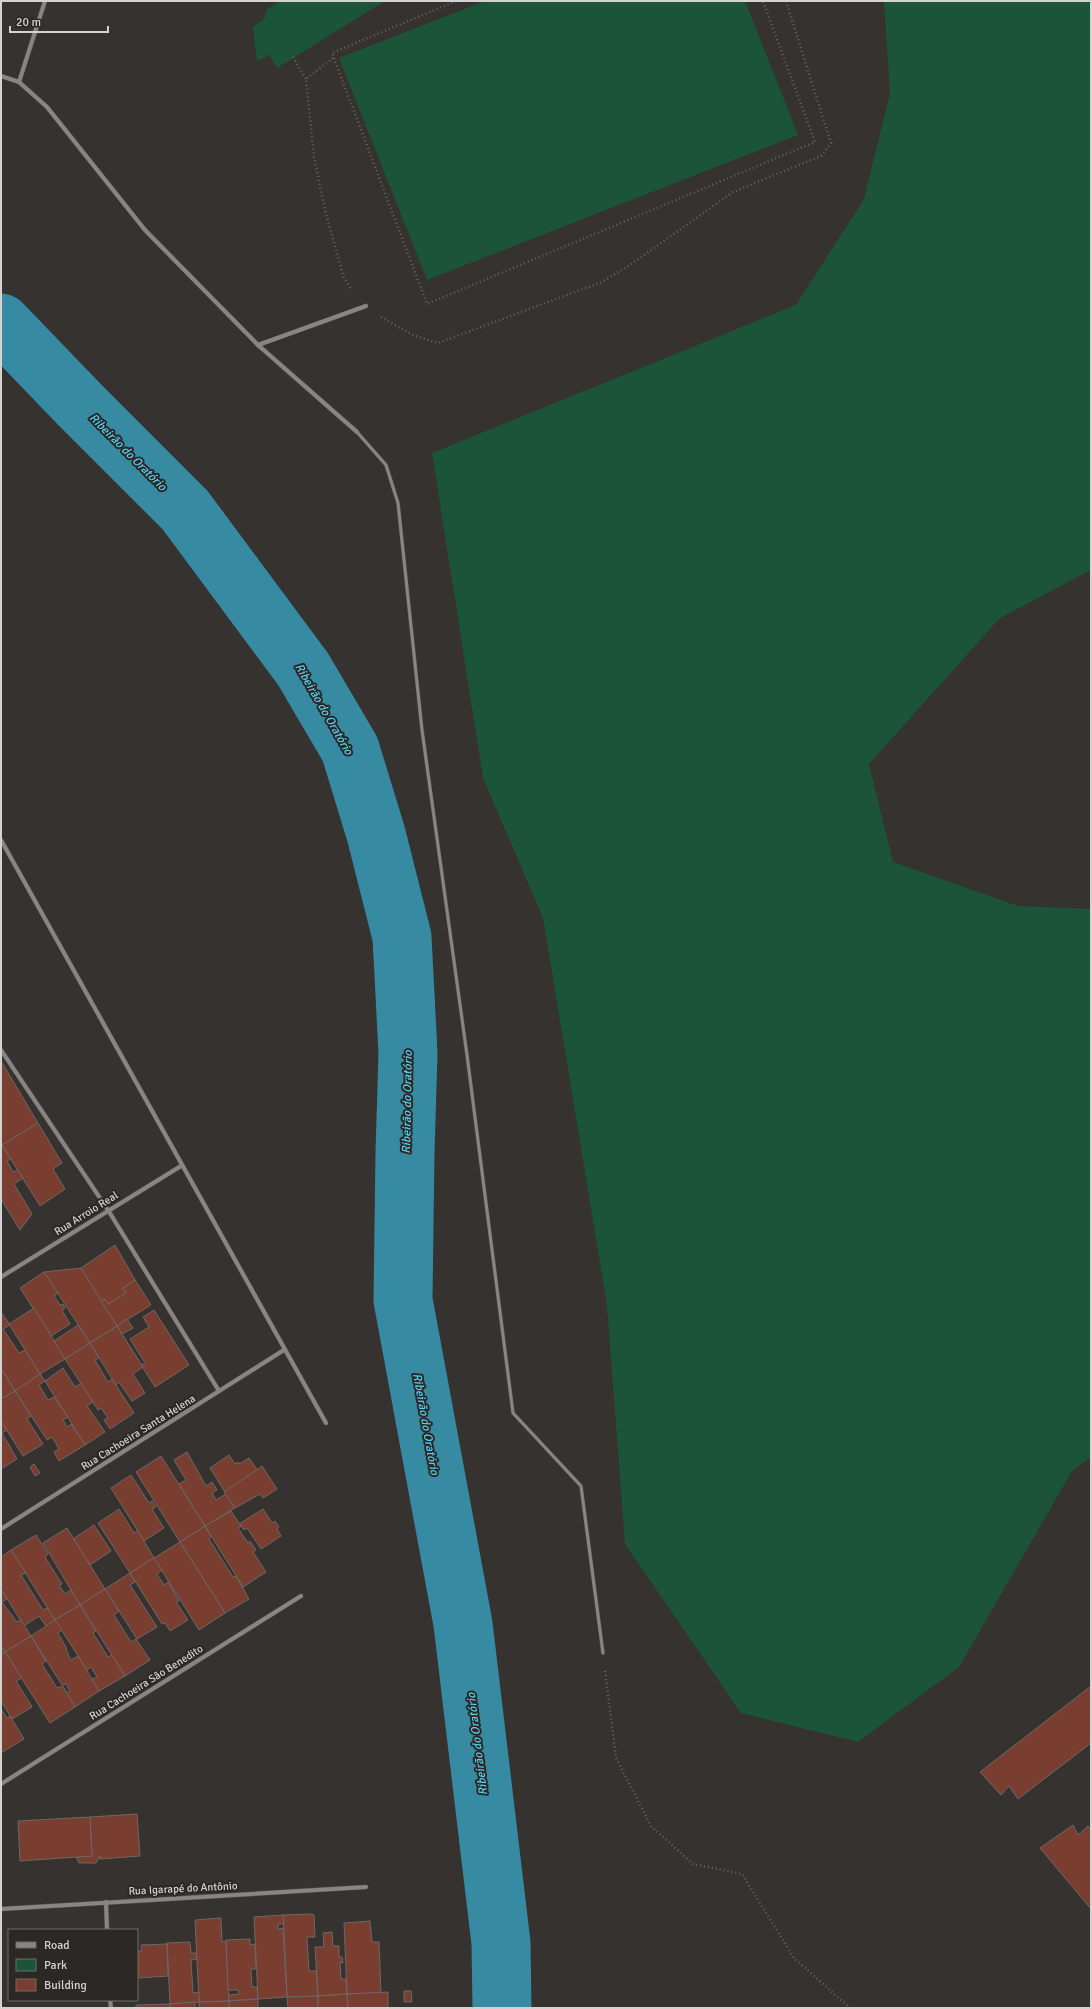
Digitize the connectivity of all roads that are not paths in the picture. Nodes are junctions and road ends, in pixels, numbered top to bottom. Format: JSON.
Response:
{"nodes":[{"id":1,"x":45,"y":1,"type":"edge"},
{"id":2,"x":1,"y":76,"type":"edge"},
{"id":3,"x":19,"y":82,"type":"junction"},
{"id":4,"x":366,"y":306,"type":"road end"},
{"id":5,"x":258,"y":345,"type":"junction"},
{"id":6,"x":357,"y":432,"type":"joint"},
{"id":7,"x":1,"y":840,"type":"edge"},
{"id":8,"x":1,"y":1050,"type":"edge"},
{"id":9,"x":181,"y":1166,"type":"junction"},
{"id":10,"x":108,"y":1210,"type":"junction"},
{"id":11,"x":1,"y":1277,"type":"edge"},
{"id":12,"x":284,"y":1350,"type":"junction"},
{"id":13,"x":219,"y":1391,"type":"junction"},
{"id":14,"x":326,"y":1423,"type":"dead end"},
{"id":15,"x":1,"y":1529,"type":"edge"},
{"id":16,"x":301,"y":1596,"type":"dead end"},
{"id":17,"x":603,"y":1653,"type":"road end"},
{"id":18,"x":1,"y":1784,"type":"edge"},
{"id":19,"x":366,"y":1887,"type":"dead end"},
{"id":20,"x":106,"y":1902,"type":"junction"},
{"id":21,"x":1,"y":1909,"type":"edge"},
{"id":22,"x":107,"y":1929,"type":"edge"}],
"edges":[{"from":1,"to":3,"type":"street"},
{"from":2,"to":3,"type":"street"},
{"from":3,"to":5,"type":"street"},
{"from":4,"to":5,"type":"street"},
{"from":5,"to":6,"type":"street"},
{"from":6,"to":17,"type":"lane"},
{"from":7,"to":9,"type":"street"},
{"from":8,"to":10,"type":"street"},
{"from":9,"to":10,"type":"street","name":"Rua Arroio Real"},
{"from":9,"to":12,"type":"street"},
{"from":10,"to":11,"type":"street","name":"Rua Arroio Real"},
{"from":10,"to":13,"type":"street"},
{"from":12,"to":13,"type":"street","name":"Rua Cachoeira Santa Helena"},
{"from":12,"to":14,"type":"street"},
{"from":13,"to":15,"type":"street","name":"Rua Cachoeira Santa Helena"},
{"from":16,"to":18,"type":"street","name":"Rua Cachoeira São Benedito"},
{"from":19,"to":20,"type":"street","name":"Rua Igarapé do Antônio"},
{"from":20,"to":21,"type":"street","name":"Rua Igarapé do Antônio"},
{"from":20,"to":22,"type":"street"}]}
